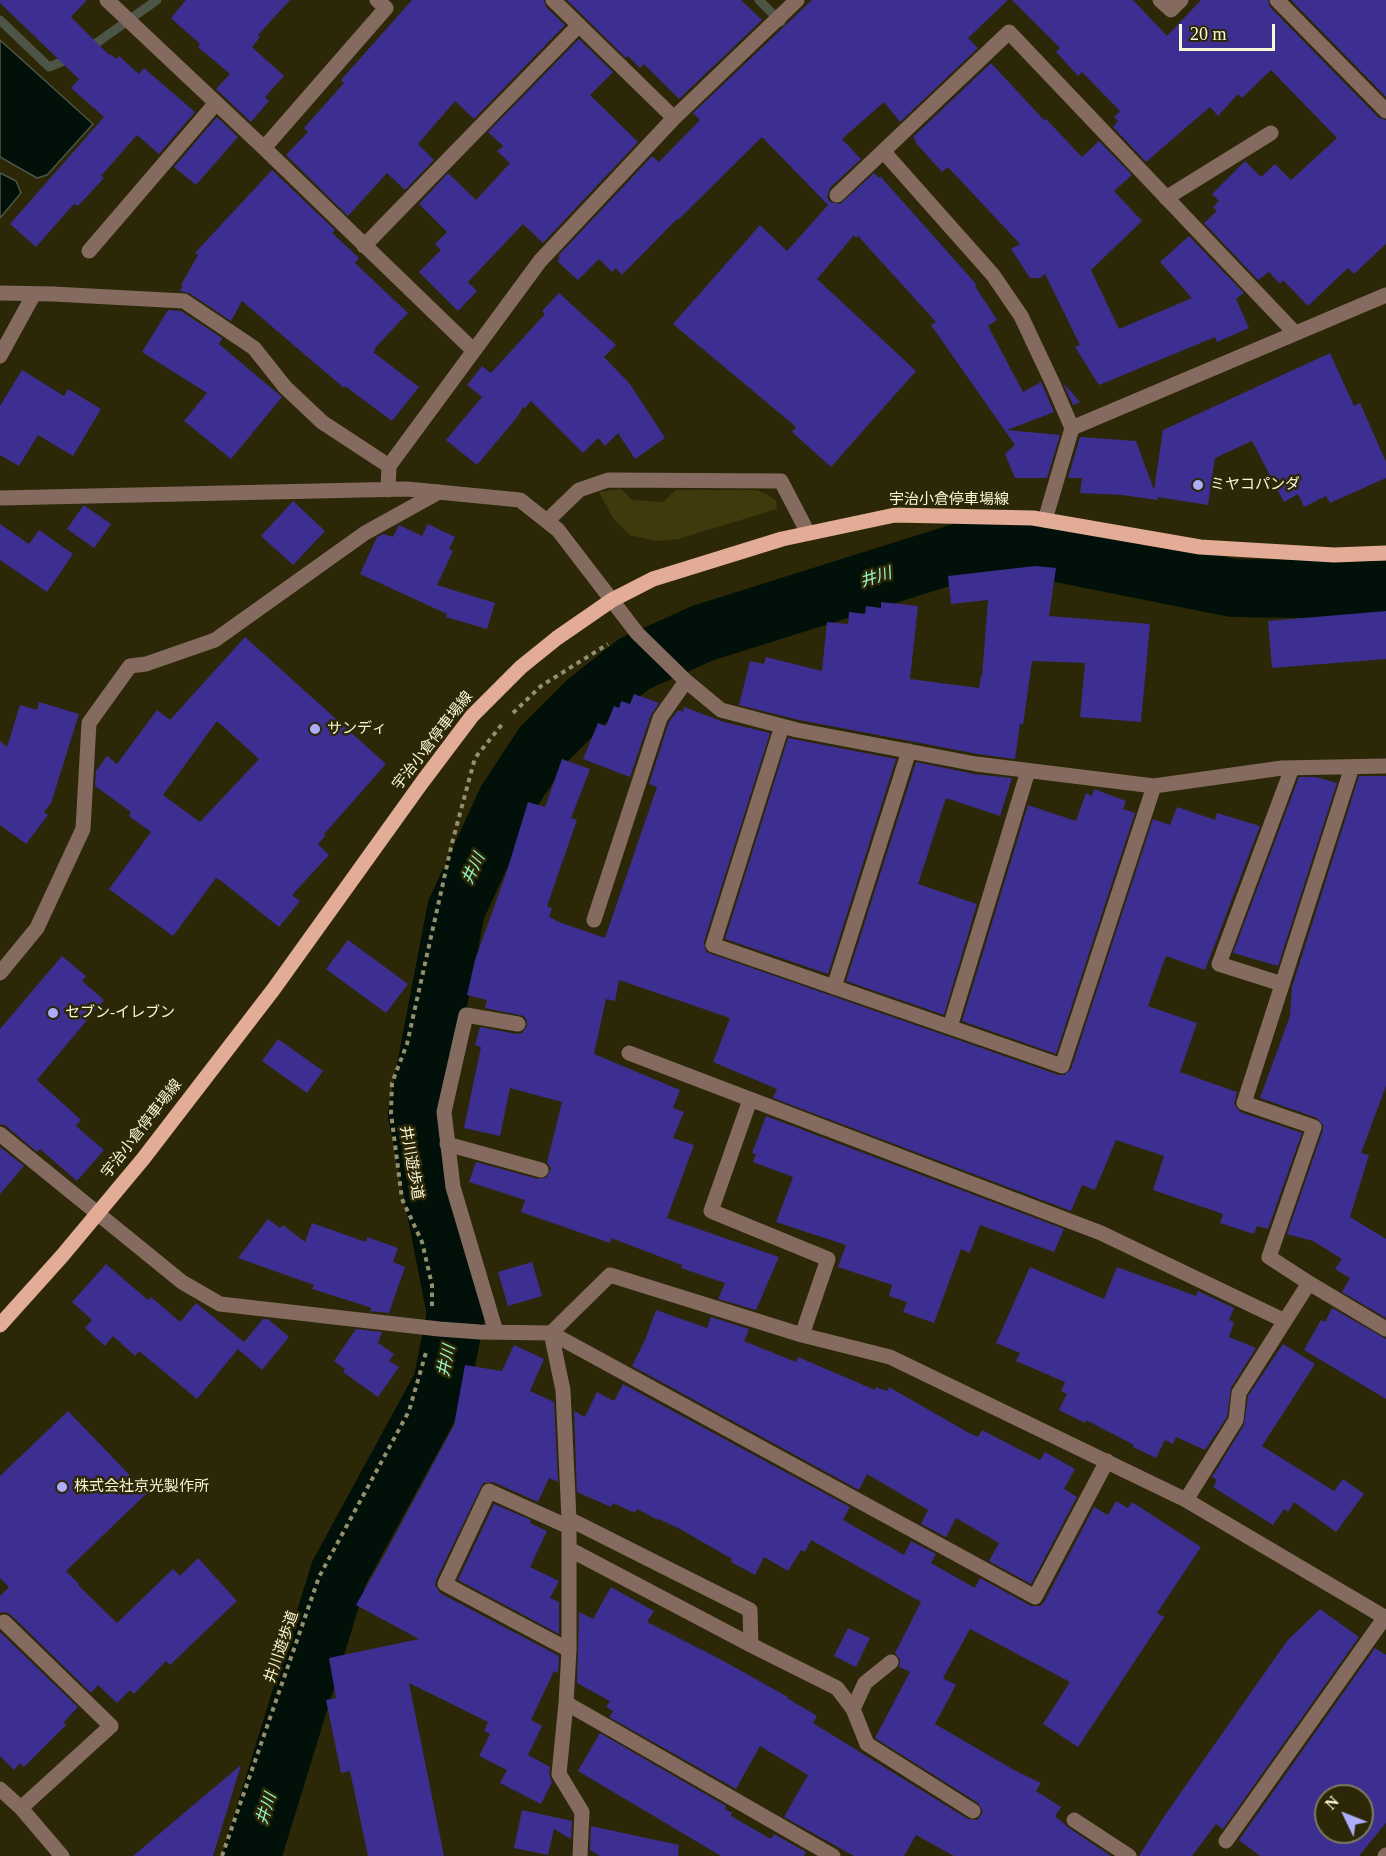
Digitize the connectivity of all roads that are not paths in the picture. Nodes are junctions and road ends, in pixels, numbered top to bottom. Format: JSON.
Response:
{"nodes":[{"id":1,"x":107,"y":0,"type":"edge"},
{"id":2,"x":377,"y":0,"type":"edge"},
{"id":3,"x":553,"y":0,"type":"edge"},
{"id":4,"x":796,"y":0,"type":"edge"},
{"id":5,"x":1160,"y":0,"type":"edge"},
{"id":6,"x":1181,"y":0,"type":"edge"},
{"id":7,"x":1277,"y":0,"type":"edge"},
{"id":8,"x":579,"y":25,"type":"junction"},
{"id":9,"x":216,"y":103,"type":"junction"},
{"id":10,"x":1386,"y":111,"type":"edge"},
{"id":11,"x":674,"y":118,"type":"junction"},
{"id":12,"x":1271,"y":133,"type":"dead end"},
{"id":13,"x":264,"y":148,"type":"junction"},
{"id":14,"x":883,"y":151,"type":"junction"},
{"id":15,"x":837,"y":195,"type":"dead end"},
{"id":16,"x":1166,"y":198,"type":"junction"},
{"id":17,"x":364,"y":246,"type":"junction"},
{"id":18,"x":89,"y":251,"type":"dead end"},
{"id":19,"x":0,"y":293,"type":"edge"},
{"id":20,"x":34,"y":294,"type":"junction"},
{"id":21,"x":1386,"y":295,"type":"edge"},
{"id":22,"x":1294,"y":333,"type":"junction"},
{"id":23,"x":473,"y":350,"type":"junction"},
{"id":24,"x":0,"y":356,"type":"edge"},
{"id":25,"x":1072,"y":428,"type":"junction"},
{"id":26,"x":389,"y":466,"type":"junction"},
{"id":27,"x":388,"y":490,"type":"junction"},
{"id":28,"x":440,"y":492,"type":"junction"},
{"id":29,"x":0,"y":498,"type":"edge"},
{"id":30,"x":1046,"y":520,"type":"junction"},
{"id":31,"x":547,"y":521,"type":"junction"},
{"id":32,"x":808,"y":533,"type":"junction"},
{"id":33,"x":1386,"y":553,"type":"edge"},
{"id":34,"x":612,"y":600,"type":"junction"},
{"id":35,"x":686,"y":681,"type":"junction"},
{"id":36,"x":782,"y":726,"type":"junction"},
{"id":37,"x":909,"y":751,"type":"junction"},
{"id":38,"x":1386,"y":766,"type":"edge"},
{"id":39,"x":1352,"y":767,"type":"junction"},
{"id":40,"x":1292,"y":768,"type":"junction"},
{"id":41,"x":1028,"y":771,"type":"junction"},
{"id":42,"x":1154,"y":786,"type":"junction"},
{"id":43,"x":594,"y":920,"type":"dead end"},
{"id":44,"x":0,"y":973,"type":"edge"},
{"id":45,"x":1282,"y":984,"type":"junction"},
{"id":46,"x":834,"y":987,"type":"junction"},
{"id":47,"x":518,"y":1024,"type":"dead end"},
{"id":48,"x":950,"y":1027,"type":"junction"},
{"id":49,"x":629,"y":1053,"type":"dead end"},
{"id":50,"x":750,"y":1100,"type":"junction"},
{"id":51,"x":0,"y":1134,"type":"edge"},
{"id":52,"x":447,"y":1144,"type":"junction"},
{"id":53,"x":541,"y":1170,"type":"dead end"},
{"id":54,"x":97,"y":1214,"type":"junction"},
{"id":55,"x":1309,"y":1283,"type":"junction"},
{"id":56,"x":1285,"y":1321,"type":"junction"},
{"id":57,"x":0,"y":1325,"type":"edge"},
{"id":58,"x":1386,"y":1329,"type":"edge"},
{"id":59,"x":496,"y":1332,"type":"junction"},
{"id":60,"x":551,"y":1333,"type":"junction"},
{"id":61,"x":802,"y":1335,"type":"junction"},
{"id":62,"x":1107,"y":1461,"type":"junction"},
{"id":63,"x":1186,"y":1500,"type":"junction"},
{"id":64,"x":569,"y":1523,"type":"junction"},
{"id":65,"x":569,"y":1549,"type":"junction"},
{"id":66,"x":1386,"y":1617,"type":"edge"},
{"id":67,"x":4,"y":1622,"type":"dead end"},
{"id":68,"x":751,"y":1646,"type":"junction"},
{"id":69,"x":569,"y":1650,"type":"junction"},
{"id":70,"x":891,"y":1662,"type":"dead end"},
{"id":71,"x":567,"y":1703,"type":"junction"},
{"id":72,"x":853,"y":1709,"type":"junction"},
{"id":73,"x":0,"y":1790,"type":"edge"},
{"id":74,"x":21,"y":1808,"type":"junction"},
{"id":75,"x":973,"y":1811,"type":"dead end"},
{"id":76,"x":1074,"y":1820,"type":"dead end"},
{"id":77,"x":1226,"y":1841,"type":"dead end"},
{"id":78,"x":62,"y":1856,"type":"edge"},
{"id":79,"x":580,"y":1856,"type":"edge"},
{"id":80,"x":833,"y":1856,"type":"edge"},
{"id":81,"x":1129,"y":1856,"type":"edge"}],
"edges":[{"from":1,"to":9,"type":"street"},
{"from":2,"to":13,"type":"street"},
{"from":3,"to":8,"type":"street"},
{"from":4,"to":11,"type":"street"},
{"from":5,"to":6,"type":"street"},
{"from":7,"to":10,"type":"street"},
{"from":8,"to":11,"type":"street"},
{"from":8,"to":17,"type":"street"},
{"from":9,"to":13,"type":"street"},
{"from":9,"to":18,"type":"street"},
{"from":11,"to":23,"type":"street"},
{"from":12,"to":16,"type":"street"},
{"from":13,"to":17,"type":"street"},
{"from":14,"to":15,"type":"street"},
{"from":14,"to":16,"type":"street"},
{"from":14,"to":25,"type":"street"},
{"from":16,"to":22,"type":"street"},
{"from":17,"to":23,"type":"street"},
{"from":19,"to":20,"type":"street"},
{"from":20,"to":24,"type":"street"},
{"from":20,"to":26,"type":"street"},
{"from":21,"to":22,"type":"street"},
{"from":22,"to":25,"type":"street"},
{"from":23,"to":26,"type":"street"},
{"from":25,"to":30,"type":"street"},
{"from":26,"to":27,"type":"street"},
{"from":27,"to":28,"type":"street"},
{"from":27,"to":29,"type":"street"},
{"from":28,"to":31,"type":"street"},
{"from":28,"to":44,"type":"street"},
{"from":30,"to":32,"type":"main road","name":"宇治小倉停車場線"},
{"from":30,"to":33,"type":"main road","name":"宇治小倉停車場線"},
{"from":31,"to":32,"type":"street"},
{"from":31,"to":34,"type":"street"},
{"from":32,"to":34,"type":"main road","name":"宇治小倉停車場線"},
{"from":34,"to":35,"type":"street"},
{"from":34,"to":54,"type":"main road","name":"宇治小倉停車場線"},
{"from":35,"to":36,"type":"street"},
{"from":35,"to":43,"type":"street"},
{"from":36,"to":37,"type":"street"},
{"from":36,"to":46,"type":"street"},
{"from":37,"to":41,"type":"street"},
{"from":37,"to":46,"type":"street"},
{"from":38,"to":39,"type":"street"},
{"from":39,"to":40,"type":"street"},
{"from":39,"to":45,"type":"street"},
{"from":40,"to":42,"type":"street"},
{"from":40,"to":45,"type":"street"},
{"from":41,"to":42,"type":"street"},
{"from":41,"to":48,"type":"street"},
{"from":42,"to":48,"type":"street"},
{"from":45,"to":55,"type":"street"},
{"from":46,"to":48,"type":"street"},
{"from":47,"to":52,"type":"street"},
{"from":49,"to":50,"type":"street"},
{"from":50,"to":56,"type":"street"},
{"from":50,"to":61,"type":"street"},
{"from":51,"to":54,"type":"street"},
{"from":52,"to":53,"type":"street"},
{"from":52,"to":59,"type":"street"},
{"from":54,"to":57,"type":"main road","name":"宇治小倉停車場線"},
{"from":54,"to":59,"type":"street"},
{"from":55,"to":56,"type":"street"},
{"from":55,"to":58,"type":"street"},
{"from":56,"to":63,"type":"street"},
{"from":59,"to":60,"type":"street"},
{"from":60,"to":61,"type":"street"},
{"from":60,"to":62,"type":"street"},
{"from":60,"to":64,"type":"street"},
{"from":61,"to":62,"type":"street"},
{"from":62,"to":63,"type":"street"},
{"from":63,"to":66,"type":"street"},
{"from":64,"to":65,"type":"street"},
{"from":64,"to":68,"type":"street"},
{"from":64,"to":69,"type":"street"},
{"from":65,"to":68,"type":"street"},
{"from":65,"to":69,"type":"street"},
{"from":66,"to":77,"type":"street"},
{"from":67,"to":74,"type":"street"},
{"from":68,"to":72,"type":"street"},
{"from":69,"to":71,"type":"street"},
{"from":70,"to":72,"type":"street"},
{"from":71,"to":79,"type":"street"},
{"from":71,"to":80,"type":"street"},
{"from":72,"to":75,"type":"street"},
{"from":73,"to":74,"type":"street"},
{"from":74,"to":78,"type":"street"},
{"from":76,"to":81,"type":"street"}]}
